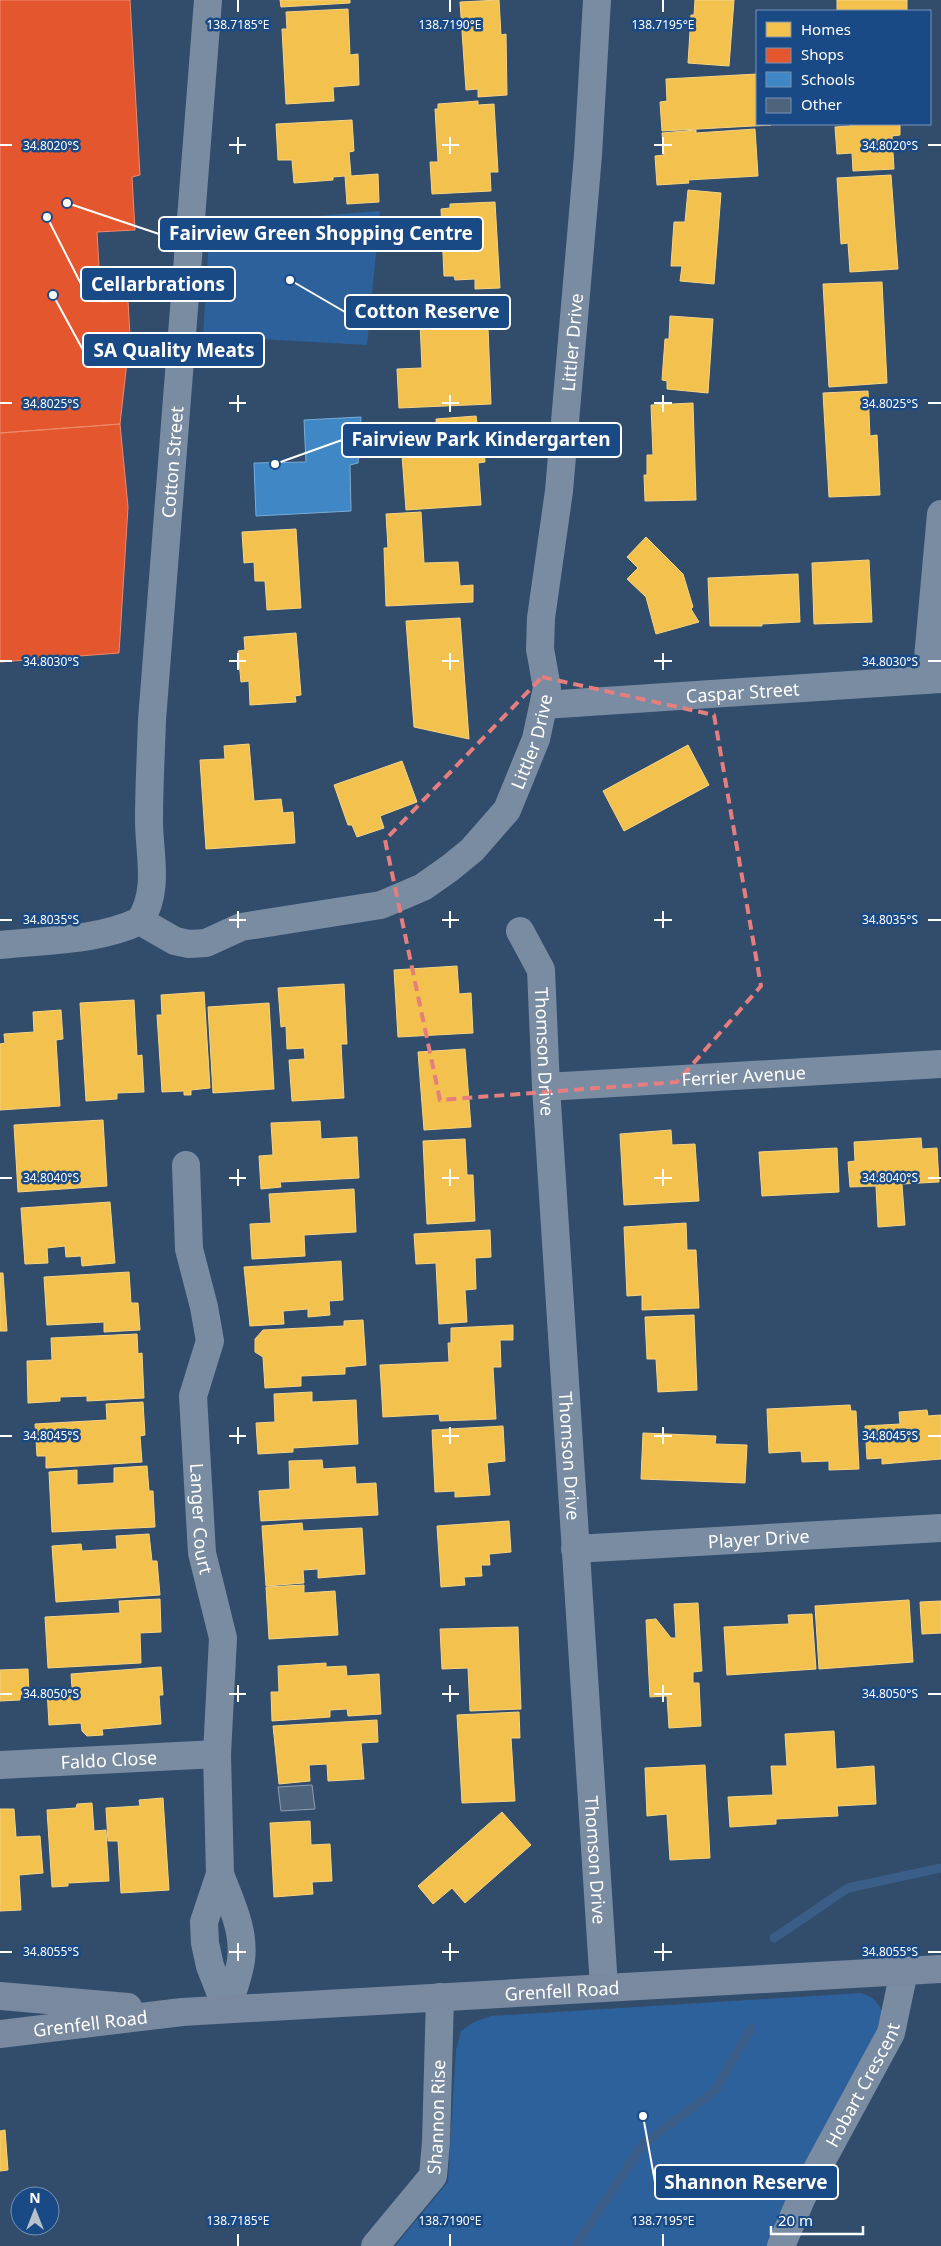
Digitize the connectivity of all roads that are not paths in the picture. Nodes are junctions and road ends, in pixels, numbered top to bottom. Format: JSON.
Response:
{"nodes":[{"id":1,"x":208,"y":0,"type":"edge"},
{"id":2,"x":597,"y":0,"type":"edge"},
{"id":3,"x":941,"y":514,"type":"edge"},
{"id":4,"x":934,"y":679,"type":"edge"},
{"id":5,"x":544,"y":705,"type":"junction"},
{"id":6,"x":140,"y":921,"type":"junction"},
{"id":7,"x":520,"y":931,"type":"dead end"},
{"id":8,"x":0,"y":945,"type":"edge"},
{"id":9,"x":941,"y":1064,"type":"edge"},
{"id":10,"x":546,"y":1087,"type":"junction"},
{"id":11,"x":186,"y":1165,"type":"dead end"},
{"id":12,"x":941,"y":1528,"type":"edge"},
{"id":13,"x":575,"y":1549,"type":"junction"},
{"id":14,"x":217,"y":1754,"type":"junction"},
{"id":15,"x":0,"y":1765,"type":"edge"},
{"id":16,"x":220,"y":1874,"type":"junction"},
{"id":17,"x":941,"y":1969,"type":"edge"},
{"id":18,"x":904,"y":1971,"type":"junction"},
{"id":19,"x":604,"y":1987,"type":"junction"},
{"id":20,"x":0,"y":1996,"type":"edge"},
{"id":21,"x":440,"y":1997,"type":"junction"},
{"id":22,"x":227,"y":2009,"type":"junction"},
{"id":23,"x":182,"y":2012,"type":"junction"},
{"id":24,"x":0,"y":2034,"type":"edge"},
{"id":25,"x":375,"y":2246,"type":"edge"},
{"id":26,"x":781,"y":2246,"type":"edge"}],
"edges":[{"from":1,"to":6,"type":"street","name":"Cotton Street"},
{"from":2,"to":5,"type":"street","name":"Littler Drive"},
{"from":3,"to":4,"type":"street"},
{"from":4,"to":5,"type":"street","name":"Caspar Street"},
{"from":5,"to":6,"type":"street","name":"Littler Drive"},
{"from":6,"to":8,"type":"street"},
{"from":7,"to":10,"type":"street","name":"Thomson Drive"},
{"from":9,"to":10,"type":"street","name":"Ferrier Avenue"},
{"from":10,"to":13,"type":"street","name":"Thomson Drive"},
{"from":11,"to":14,"type":"street","name":"Langer Court"},
{"from":12,"to":13,"type":"street","name":"Player Drive"},
{"from":13,"to":19,"type":"street","name":"Thomson Drive"},
{"from":14,"to":15,"type":"street","name":"Faldo Close"},
{"from":14,"to":16,"type":"street","name":"Langer Court"},
{"from":16,"to":22,"type":"street","name":"Langer Court"},
{"from":16,"to":22,"type":"street","name":"Langer Court"},
{"from":17,"to":18,"type":"main road","name":"Grenfell Road"},
{"from":18,"to":19,"type":"main road","name":"Grenfell Road"},
{"from":18,"to":26,"type":"street","name":"Hobart Crescent"},
{"from":19,"to":21,"type":"main road","name":"Grenfell Road"},
{"from":20,"to":23,"type":"main road","name":"Grenfell Road"},
{"from":21,"to":22,"type":"main road","name":"Grenfell Road"},
{"from":21,"to":25,"type":"street","name":"Shannon Rise"},
{"from":22,"to":23,"type":"main road","name":"Grenfell Road"},
{"from":23,"to":24,"type":"main road","name":"Grenfell Road"}]}
